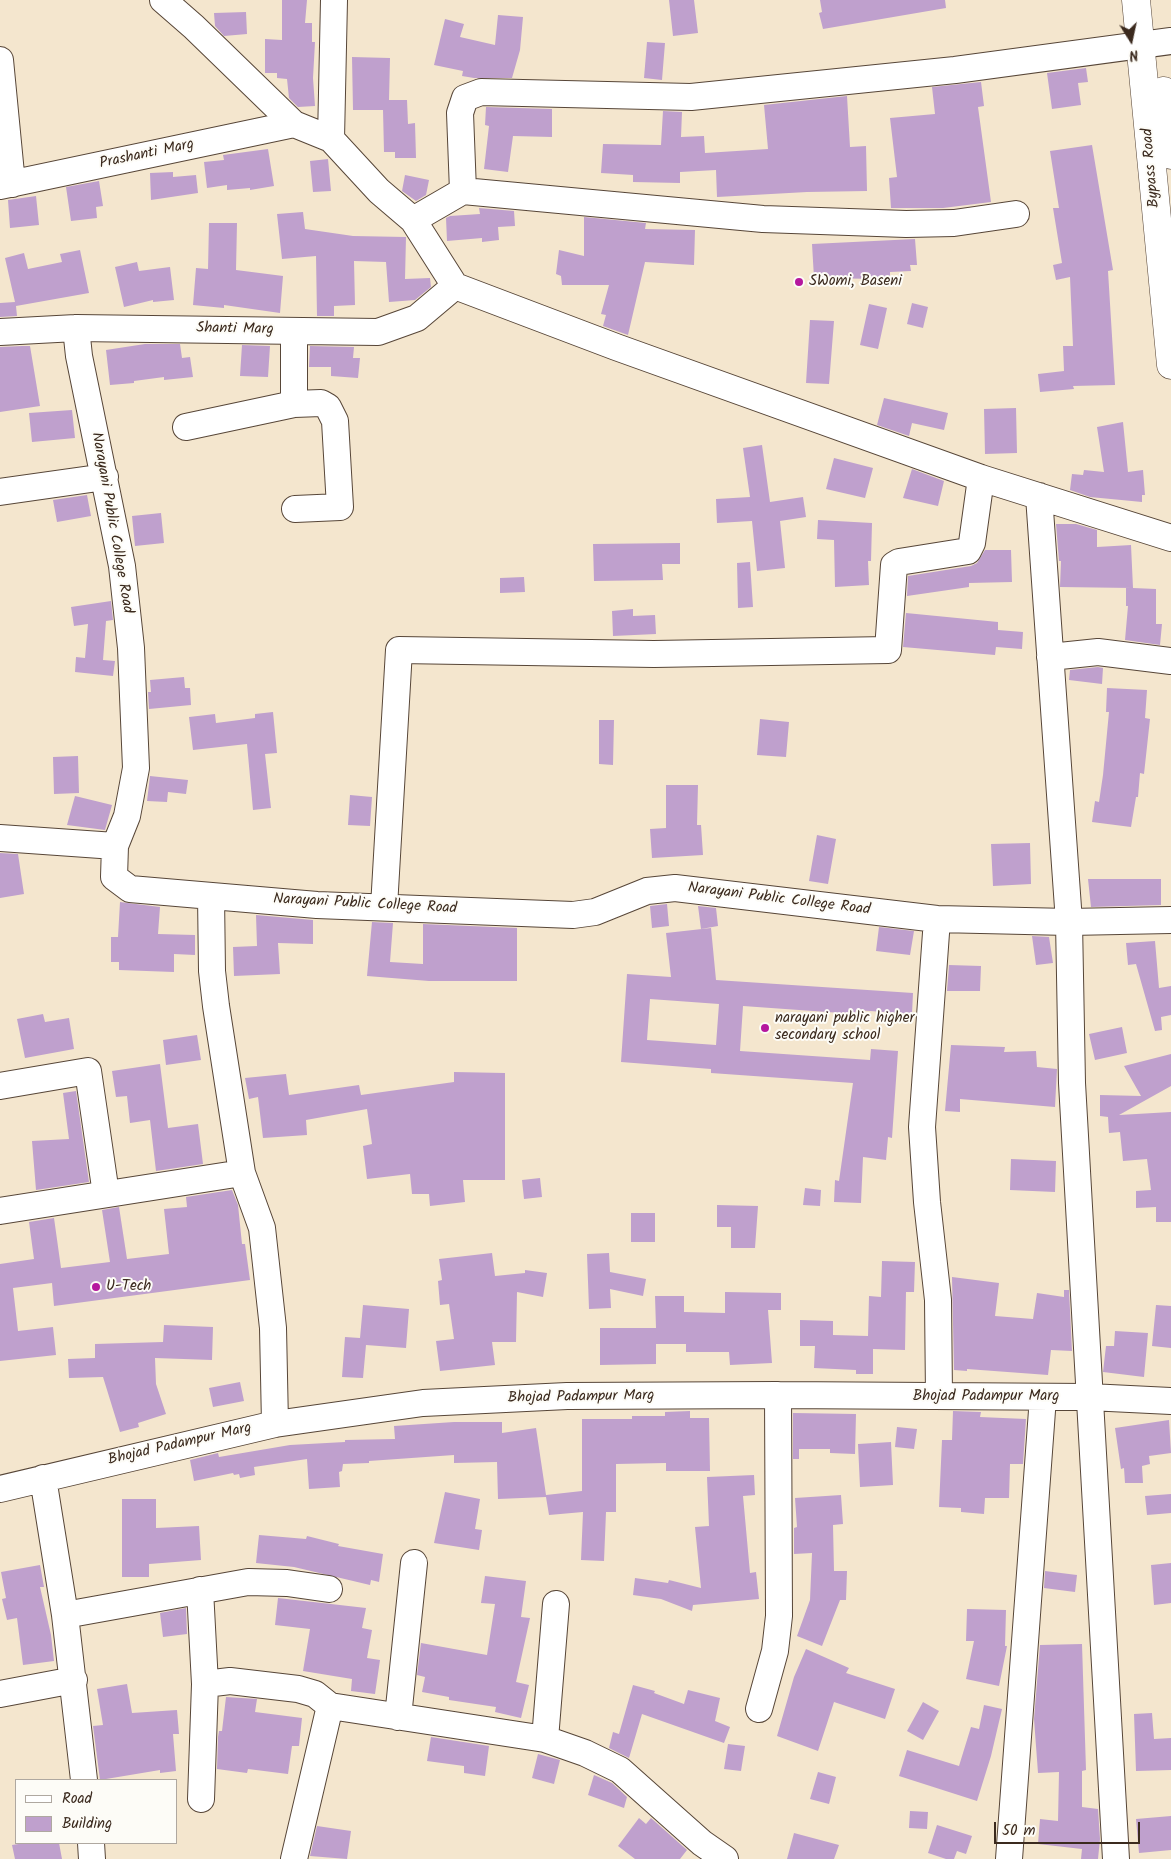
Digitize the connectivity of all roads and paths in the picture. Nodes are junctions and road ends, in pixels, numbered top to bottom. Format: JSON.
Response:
{"nodes":[{"id":1,"x":163,"y":0,"type":"edge"},
{"id":2,"x":334,"y":0,"type":"edge"},
{"id":3,"x":1136,"y":0,"type":"edge"},
{"id":4,"x":1154,"y":0,"type":"edge"},
{"id":5,"x":1157,"y":43,"type":"edge"},
{"id":6,"x":0,"y":60,"type":"edge"},
{"id":7,"x":294,"y":124,"type":"junction"},
{"id":8,"x":331,"y":139,"type":"junction"},
{"id":9,"x":1171,"y":151,"type":"edge"},
{"id":10,"x":1171,"y":155,"type":"edge"},
{"id":11,"x":6,"y":185,"type":"edge"},
{"id":12,"x":463,"y":191,"type":"junction"},
{"id":13,"x":1016,"y":214,"type":"dead end"},
{"id":14,"x":413,"y":220,"type":"junction"},
{"id":15,"x":455,"y":286,"type":"junction"},
{"id":16,"x":76,"y":328,"type":"junction"},
{"id":17,"x":294,"y":331,"type":"junction"},
{"id":18,"x":0,"y":332,"type":"edge"},
{"id":19,"x":1171,"y":365,"type":"edge"},
{"id":20,"x":294,"y":404,"type":"junction"},
{"id":21,"x":186,"y":426,"type":"dead end"},
{"id":22,"x":105,"y":477,"type":"junction"},
{"id":23,"x":981,"y":478,"type":"junction"},
{"id":24,"x":0,"y":492,"type":"edge"},
{"id":25,"x":1039,"y":496,"type":"junction"},
{"id":26,"x":295,"y":509,"type":"dead end"},
{"id":27,"x":1171,"y":538,"type":"edge"},
{"id":28,"x":1050,"y":656,"type":"junction"},
{"id":29,"x":1171,"y":661,"type":"edge"},
{"id":30,"x":0,"y":838,"type":"edge"},
{"id":31,"x":114,"y":846,"type":"junction"},
{"id":32,"x":212,"y":896,"type":"junction"},
{"id":33,"x":384,"y":907,"type":"junction"},
{"id":34,"x":937,"y":919,"type":"junction"},
{"id":35,"x":1171,"y":920,"type":"edge"},
{"id":36,"x":1069,"y":922,"type":"junction"},
{"id":37,"x":0,"y":1086,"type":"edge"},
{"id":38,"x":242,"y":1173,"type":"junction"},
{"id":39,"x":106,"y":1194,"type":"junction"},
{"id":40,"x":0,"y":1211,"type":"edge"},
{"id":41,"x":778,"y":1395,"type":"junction"},
{"id":42,"x":939,"y":1396,"type":"junction"},
{"id":43,"x":1044,"y":1397,"type":"junction"},
{"id":44,"x":1090,"y":1397,"type":"junction"},
{"id":45,"x":1171,"y":1401,"type":"edge"},
{"id":46,"x":275,"y":1424,"type":"junction"},
{"id":47,"x":43,"y":1478,"type":"junction"},
{"id":48,"x":0,"y":1489,"type":"edge"},
{"id":49,"x":414,"y":1563,"type":"dead end"},
{"id":50,"x":329,"y":1589,"type":"dead end"},
{"id":51,"x":200,"y":1590,"type":"junction"},
{"id":52,"x":556,"y":1604,"type":"dead end"},
{"id":53,"x":65,"y":1615,"type":"junction"},
{"id":54,"x":74,"y":1680,"type":"junction"},
{"id":55,"x":205,"y":1684,"type":"junction"},
{"id":56,"x":0,"y":1694,"type":"edge"},
{"id":57,"x":330,"y":1706,"type":"junction"},
{"id":58,"x":759,"y":1709,"type":"dead end"},
{"id":59,"x":398,"y":1716,"type":"junction"},
{"id":60,"x":545,"y":1739,"type":"junction"},
{"id":61,"x":84,"y":1779,"type":"edge"},
{"id":62,"x":201,"y":1799,"type":"dead end"},
{"id":63,"x":91,"y":1844,"type":"edge"},
{"id":64,"x":92,"y":1859,"type":"edge"},
{"id":65,"x":294,"y":1859,"type":"edge"},
{"id":66,"x":725,"y":1859,"type":"edge"},
{"id":67,"x":1009,"y":1859,"type":"edge"},
{"id":68,"x":1116,"y":1859,"type":"edge"}],
"edges":[{"from":1,"to":7,"type":"street"},
{"from":2,"to":8,"type":"street"},
{"from":3,"to":5,"type":"highway","name":"Bypass Road"},
{"from":4,"to":5,"type":"highway","name":"Bypass Road"},
{"from":5,"to":9,"type":"highway","name":"Bypass Road"},
{"from":5,"to":12,"type":"street"},
{"from":5,"to":19,"type":"highway","name":"Bypass Road"},
{"from":6,"to":11,"type":"street"},
{"from":7,"to":8,"type":"street"},
{"from":7,"to":11,"type":"street","name":"Prashanti Marg"},
{"from":8,"to":14,"type":"street"},
{"from":9,"to":10,"type":"highway","name":"Bypass Road"},
{"from":12,"to":13,"type":"street"},
{"from":12,"to":14,"type":"street"},
{"from":14,"to":15,"type":"street"},
{"from":15,"to":17,"type":"street","name":"Shanti Marg"},
{"from":15,"to":23,"type":"street"},
{"from":16,"to":17,"type":"street","name":"Shanti Marg"},
{"from":16,"to":18,"type":"street","name":"Shanti Marg"},
{"from":16,"to":22,"type":"street","name":"Narayani Public College Road"},
{"from":17,"to":20,"type":"street"},
{"from":20,"to":21,"type":"street"},
{"from":20,"to":26,"type":"street"},
{"from":22,"to":24,"type":"street"},
{"from":22,"to":31,"type":"street","name":"Narayani Public College Road"},
{"from":23,"to":25,"type":"street"},
{"from":23,"to":33,"type":"street"},
{"from":25,"to":27,"type":"street"},
{"from":25,"to":28,"type":"street"},
{"from":28,"to":29,"type":"street"},
{"from":28,"to":36,"type":"street"},
{"from":30,"to":31,"type":"street"},
{"from":31,"to":32,"type":"street","name":"Narayani Public College Road"},
{"from":32,"to":33,"type":"street","name":"Narayani Public College Road"},
{"from":32,"to":38,"type":"street"},
{"from":33,"to":34,"type":"street","name":"Narayani Public College Road"},
{"from":34,"to":36,"type":"street","name":"Narayani Public College Road"},
{"from":34,"to":42,"type":"street"},
{"from":35,"to":36,"type":"street","name":"Narayani Public College Road"},
{"from":36,"to":44,"type":"street"},
{"from":37,"to":39,"type":"street"},
{"from":38,"to":39,"type":"street"},
{"from":38,"to":46,"type":"street"},
{"from":39,"to":40,"type":"street"},
{"from":41,"to":42,"type":"street","name":"Bhojad Padampur Marg"},
{"from":41,"to":46,"type":"street","name":"Bhojad Padampur Marg"},
{"from":41,"to":58,"type":"street"},
{"from":42,"to":43,"type":"street","name":"Bhojad Padampur Marg"},
{"from":43,"to":44,"type":"street","name":"Bhojad Padampur Marg"},
{"from":43,"to":67,"type":"street"},
{"from":44,"to":45,"type":"street","name":"Bhojad Padampur Marg"},
{"from":44,"to":68,"type":"street"},
{"from":46,"to":47,"type":"street","name":"Bhojad Padampur Marg"},
{"from":47,"to":48,"type":"street","name":"Bhojad Padampur Marg"},
{"from":47,"to":53,"type":"street"},
{"from":49,"to":59,"type":"street"},
{"from":50,"to":51,"type":"street"},
{"from":51,"to":53,"type":"street"},
{"from":51,"to":55,"type":"street"},
{"from":52,"to":60,"type":"street"},
{"from":53,"to":54,"type":"street"},
{"from":54,"to":56,"type":"street"},
{"from":54,"to":61,"type":"street"},
{"from":55,"to":57,"type":"street"},
{"from":55,"to":62,"type":"street"},
{"from":57,"to":59,"type":"street"},
{"from":57,"to":65,"type":"street"},
{"from":59,"to":60,"type":"street"},
{"from":60,"to":66,"type":"street"},
{"from":63,"to":64,"type":"street"}]}
